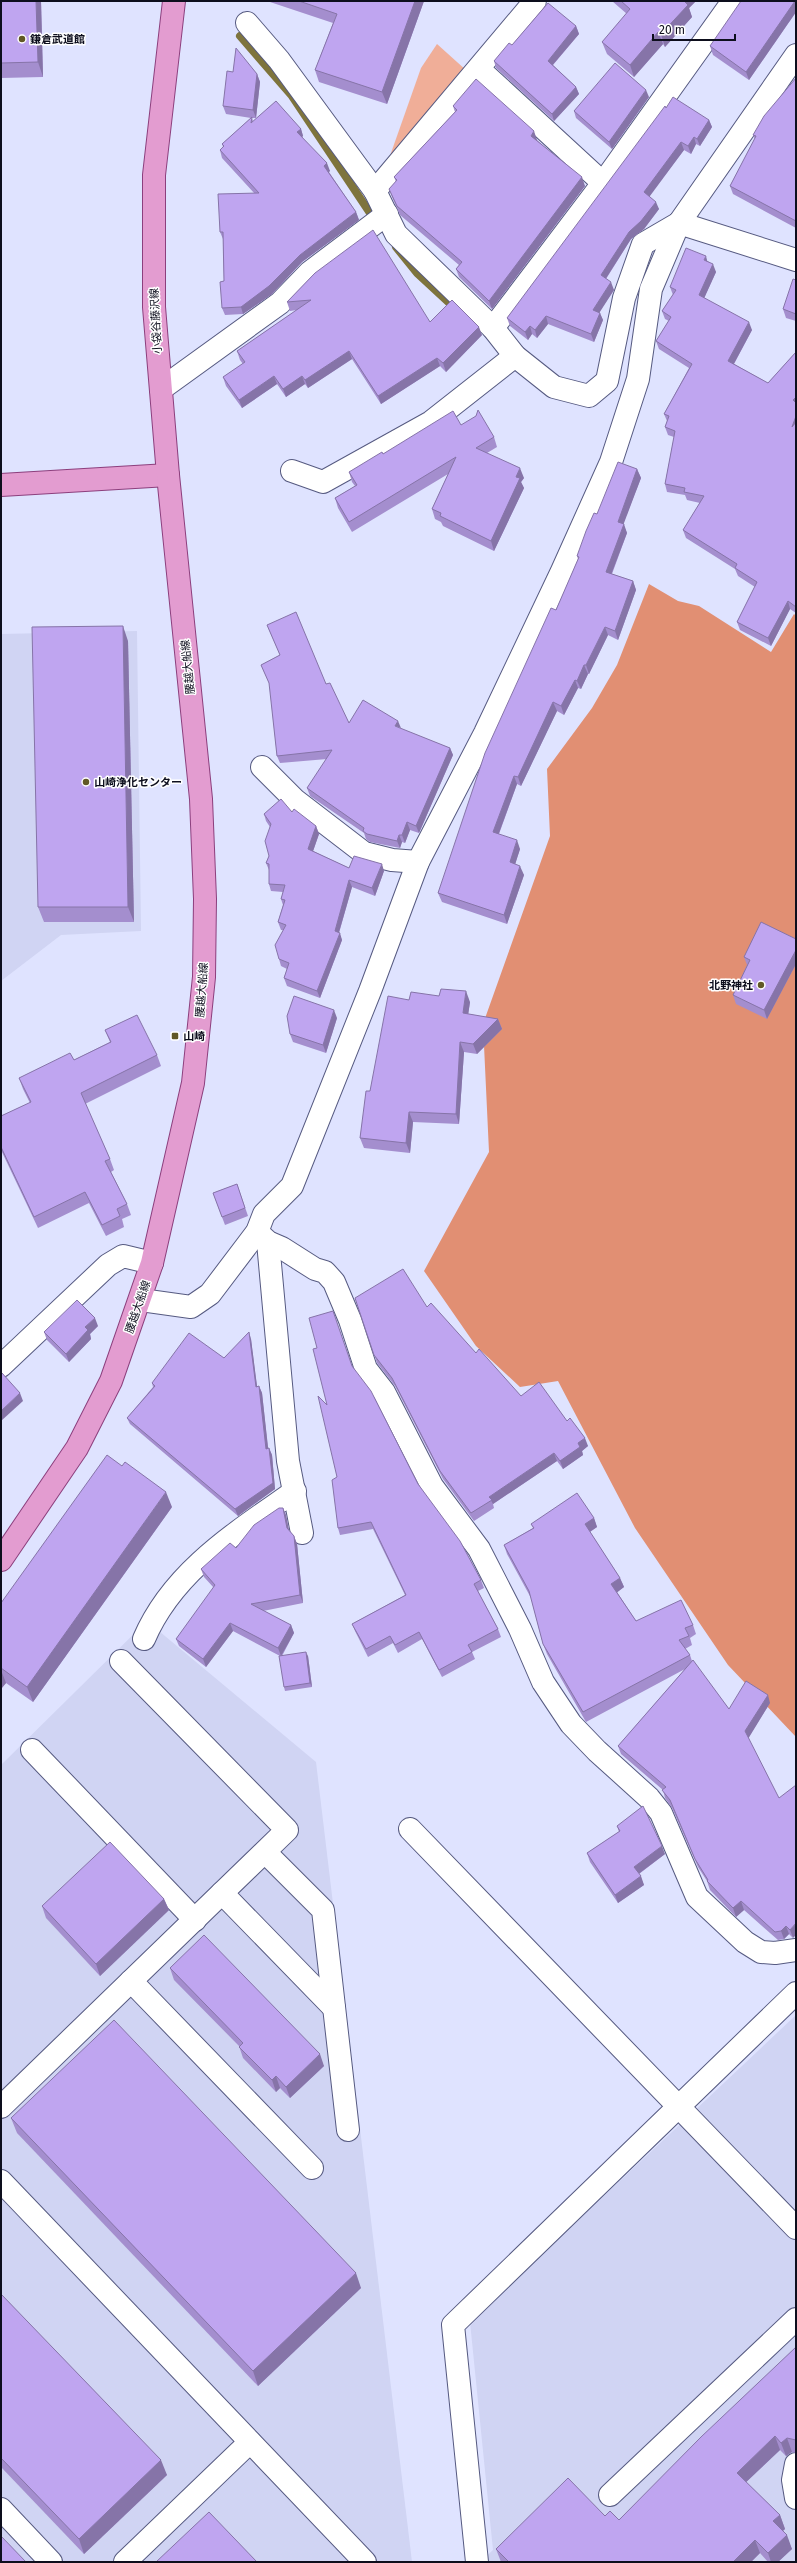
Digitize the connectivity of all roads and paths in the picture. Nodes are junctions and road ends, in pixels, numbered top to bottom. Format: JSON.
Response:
{"nodes":[{"id":1,"x":174,"y":1,"type":"edge"},
{"id":2,"x":535,"y":1,"type":"edge"},
{"id":3,"x":733,"y":1,"type":"edge"},
{"id":4,"x":247,"y":23,"type":"dead end"},
{"id":5,"x":796,"y":54,"type":"edge"},
{"id":6,"x":479,"y":68,"type":"junction"},
{"id":7,"x":603,"y":182,"type":"junction"},
{"id":8,"x":375,"y":191,"type":"junction"},
{"id":9,"x":386,"y":214,"type":"junction"},
{"id":10,"x":679,"y":223,"type":"junction"},
{"id":11,"x":796,"y":260,"type":"edge"},
{"id":12,"x":493,"y":328,"type":"junction"},
{"id":13,"x":515,"y":356,"type":"junction"},
{"id":14,"x":161,"y":389,"type":"junction"},
{"id":15,"x":292,"y":471,"type":"dead end"},
{"id":16,"x":168,"y":475,"type":"junction"},
{"id":17,"x":1,"y":485,"type":"edge"},
{"id":18,"x":262,"y":767,"type":"dead end"},
{"id":19,"x":418,"y":862,"type":"junction"},
{"id":20,"x":262,"y":1237,"type":"junction"},
{"id":21,"x":152,"y":1263,"type":"junction"},
{"id":22,"x":141,"y":1300,"type":"junction"},
{"id":23,"x":1,"y":1366,"type":"edge"},
{"id":24,"x":295,"y":1491,"type":"junction"},
{"id":25,"x":302,"y":1533,"type":"dead end"},
{"id":26,"x":1,"y":1560,"type":"edge"},
{"id":27,"x":144,"y":1639,"type":"dead end"},
{"id":28,"x":121,"y":1661,"type":"dead end"},
{"id":29,"x":32,"y":1750,"type":"dead end"},
{"id":30,"x":410,"y":1829,"type":"dead end"},
{"id":31,"x":265,"y":1852,"type":"junction"},
{"id":32,"x":222,"y":1893,"type":"junction"},
{"id":33,"x":195,"y":1920,"type":"junction"},
{"id":34,"x":796,"y":1950,"type":"edge"},
{"id":35,"x":131,"y":1981,"type":"junction"},
{"id":36,"x":796,"y":1993,"type":"edge"},
{"id":37,"x":334,"y":2008,"type":"junction"},
{"id":38,"x":1,"y":2107,"type":"edge"},
{"id":39,"x":680,"y":2108,"type":"junction"},
{"id":40,"x":348,"y":2130,"type":"dead end"},
{"id":41,"x":312,"y":2168,"type":"dead end"},
{"id":42,"x":1,"y":2181,"type":"edge"},
{"id":43,"x":796,"y":2228,"type":"edge"},
{"id":44,"x":796,"y":2319,"type":"edge"},
{"id":45,"x":250,"y":2442,"type":"junction"},
{"id":46,"x":796,"y":2464,"type":"edge"},
{"id":47,"x":610,"y":2495,"type":"dead end"},
{"id":48,"x":796,"y":2498,"type":"edge"},
{"id":49,"x":1,"y":2509,"type":"edge"},
{"id":50,"x":52,"y":2562,"type":"edge"},
{"id":51,"x":125,"y":2562,"type":"edge"},
{"id":52,"x":365,"y":2562,"type":"edge"},
{"id":53,"x":477,"y":2562,"type":"edge"}],
"edges":[{"from":1,"to":14,"type":"main road","name":"小袋谷藤沢線"},
{"from":2,"to":6,"type":"street"},
{"from":3,"to":7,"type":"street"},
{"from":4,"to":8,"type":"street"},
{"from":5,"to":10,"type":"street"},
{"from":6,"to":7,"type":"street"},
{"from":6,"to":8,"type":"street"},
{"from":7,"to":12,"type":"street"},
{"from":8,"to":9,"type":"street"},
{"from":9,"to":12,"type":"street"},
{"from":9,"to":14,"type":"street"},
{"from":10,"to":11,"type":"street"},
{"from":10,"to":13,"type":"street"},
{"from":10,"to":19,"type":"street"},
{"from":12,"to":13,"type":"street"},
{"from":13,"to":15,"type":"street"},
{"from":14,"to":16,"type":"main road","name":"小袋谷藤沢線"},
{"from":16,"to":17,"type":"main road"},
{"from":16,"to":21,"type":"main road","name":"腰越大船線"},
{"from":18,"to":19,"type":"street"},
{"from":19,"to":20,"type":"street"},
{"from":20,"to":22,"type":"street"},
{"from":20,"to":24,"type":"street"},
{"from":20,"to":34,"type":"street"},
{"from":21,"to":22,"type":"main road","name":"腰越大船線"},
{"from":21,"to":23,"type":"street"},
{"from":22,"to":26,"type":"main road","name":"腰越大船線"},
{"from":24,"to":25,"type":"street"},
{"from":24,"to":27,"type":"street"},
{"from":28,"to":31,"type":"street"},
{"from":29,"to":33,"type":"street"},
{"from":30,"to":39,"type":"street"},
{"from":31,"to":32,"type":"street"},
{"from":31,"to":37,"type":"street"},
{"from":32,"to":33,"type":"street"},
{"from":32,"to":37,"type":"street"},
{"from":33,"to":35,"type":"street"},
{"from":35,"to":38,"type":"street"},
{"from":35,"to":41,"type":"street"},
{"from":36,"to":39,"type":"street"},
{"from":37,"to":40,"type":"street"},
{"from":39,"to":43,"type":"street"},
{"from":39,"to":53,"type":"street"},
{"from":42,"to":45,"type":"street"},
{"from":44,"to":47,"type":"street"},
{"from":45,"to":51,"type":"street"},
{"from":45,"to":52,"type":"street"},
{"from":46,"to":48,"type":"street"},
{"from":49,"to":50,"type":"street"}]}
